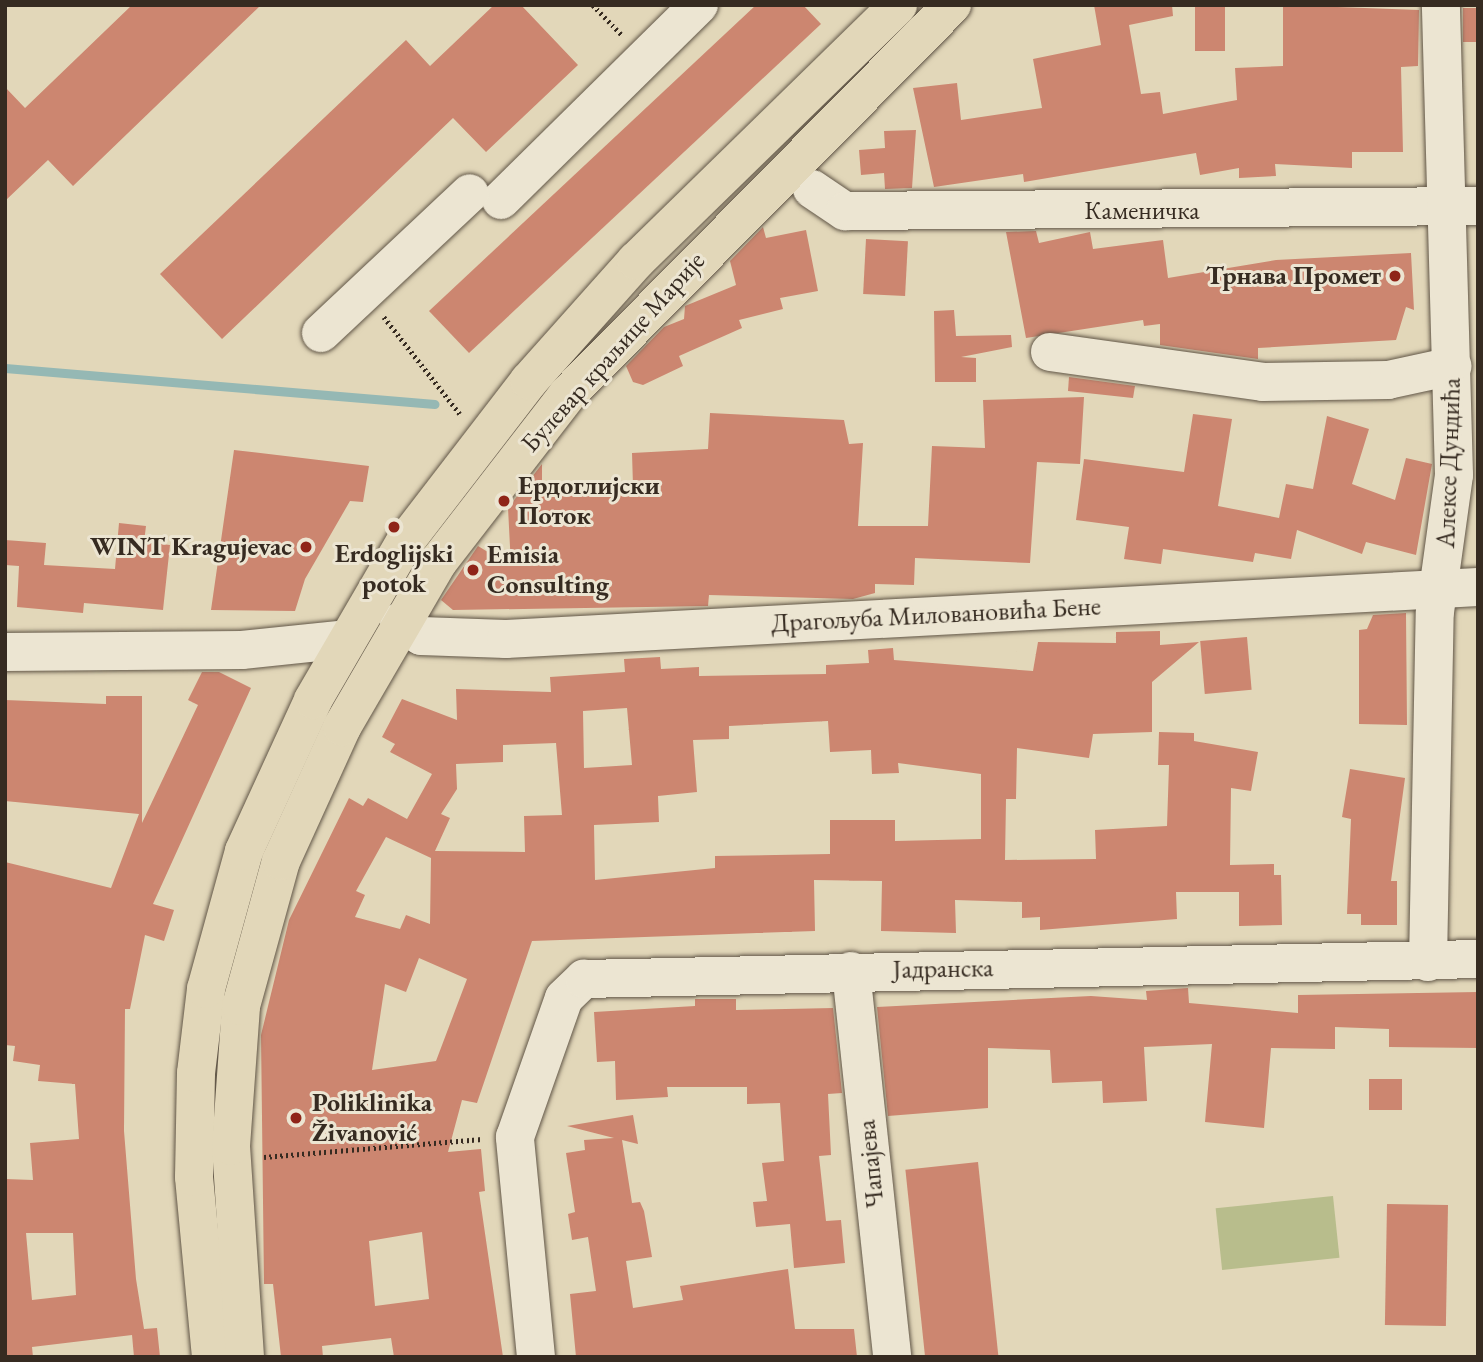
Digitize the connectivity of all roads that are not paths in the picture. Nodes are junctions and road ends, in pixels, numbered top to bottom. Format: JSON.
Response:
{"nodes":[{"id":1,"x":699,"y":5,"type":"edge"},
{"id":2,"x":898,"y":5,"type":"edge"},
{"id":3,"x":952,"y":5,"type":"edge"},
{"id":4,"x":1441,"y":5,"type":"edge"},
{"id":5,"x":813,"y":189,"type":"dead end"},
{"id":6,"x":1461,"y":207,"type":"edge"},
{"id":7,"x":321,"y":334,"type":"dead end"},
{"id":8,"x":1050,"y":352,"type":"dead end"},
{"id":9,"x":1453,"y":366,"type":"junction"},
{"id":10,"x":1478,"y":587,"type":"edge"},
{"id":11,"x":1438,"y":588,"type":"junction"},
{"id":12,"x":399,"y":622,"type":"junction"},
{"id":13,"x":346,"y":639,"type":"junction"},
{"id":14,"x":5,"y":652,"type":"edge"},
{"id":15,"x":1478,"y":959,"type":"edge"},
{"id":16,"x":1428,"y":962,"type":"junction"},
{"id":17,"x":851,"y":971,"type":"junction"},
{"id":18,"x":211,"y":1357,"type":"edge"},
{"id":19,"x":245,"y":1357,"type":"edge"},
{"id":20,"x":536,"y":1357,"type":"edge"},
{"id":21,"x":892,"y":1357,"type":"edge"}],
"edges":[{"from":1,"to":7,"type":"street"},
{"from":2,"to":13,"type":"main road","name":"Булевар краљице Марије"},
{"from":3,"to":12,"type":"main road","name":"Булевар краљице Марије"},
{"from":4,"to":6,"type":"street","name":"Алексе Дундића"},
{"from":5,"to":6,"type":"street","name":"Каменичка"},
{"from":6,"to":9,"type":"street","name":"Алексе Дундића"},
{"from":8,"to":9,"type":"street"},
{"from":9,"to":11,"type":"street","name":"Алексе Дундића"},
{"from":10,"to":11,"type":"street","name":"Драгољуба Миловановића Бене"},
{"from":11,"to":12,"type":"street","name":"Драгољуба Миловановића Бене"},
{"from":11,"to":16,"type":"street","name":"Алексе Дундића"},
{"from":12,"to":19,"type":"main road","name":"Булевар краљице Марије"},
{"from":13,"to":14,"type":"street"},
{"from":13,"to":18,"type":"main road","name":"Булевар краљице Марије"},
{"from":15,"to":16,"type":"street","name":"Јадранска"},
{"from":16,"to":17,"type":"street","name":"Јадранска"},
{"from":17,"to":20,"type":"street","name":"Јадранска"},
{"from":17,"to":21,"type":"street","name":"Чапајева"}]}
